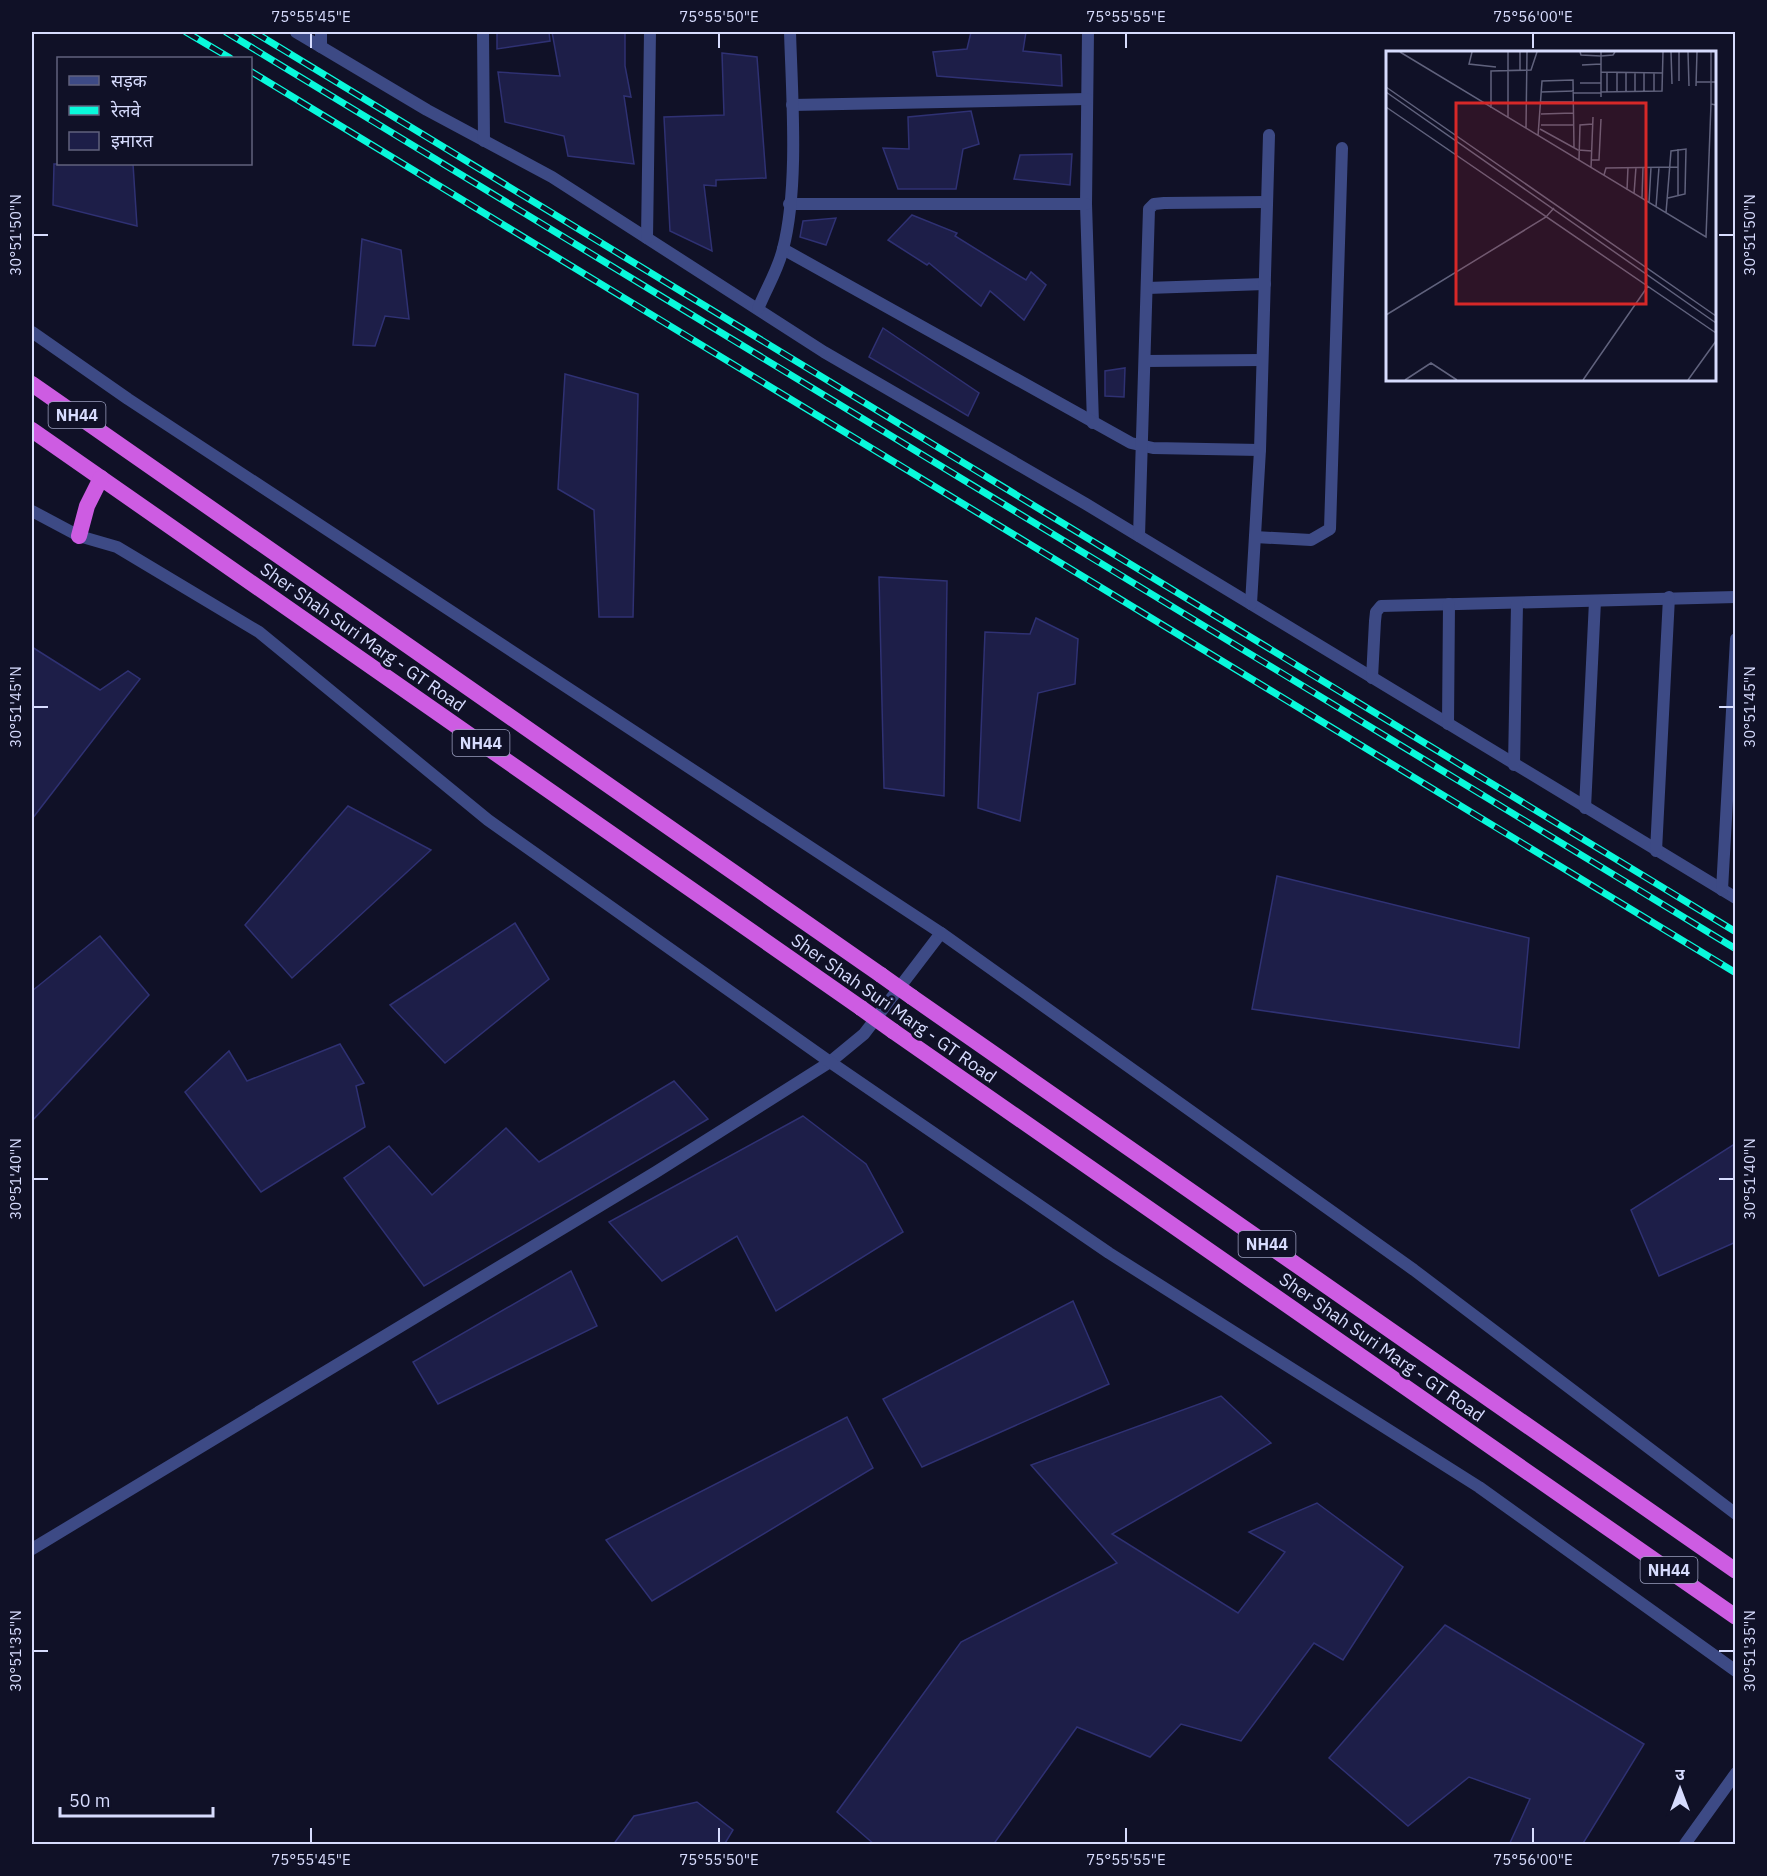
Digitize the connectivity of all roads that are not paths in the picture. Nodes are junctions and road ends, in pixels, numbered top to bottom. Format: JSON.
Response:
{"nodes":[{"id":1,"x":296,"y":32,"type":"edge"},
{"id":2,"x":321,"y":32,"type":"edge"},
{"id":3,"x":483,"y":32,"type":"edge"},
{"id":4,"x":650,"y":32,"type":"edge"},
{"id":5,"x":790,"y":32,"type":"edge"},
{"id":6,"x":1088,"y":32,"type":"edge"},
{"id":7,"x":321,"y":47,"type":"junction"},
{"id":8,"x":1087,"y":99,"type":"junction"},
{"id":9,"x":792,"y":105,"type":"junction"},
{"id":10,"x":1269,"y":135,"type":"dead end"},
{"id":11,"x":484,"y":141,"type":"junction"},
{"id":12,"x":1342,"y":148,"type":"dead end"},
{"id":13,"x":1267,"y":202,"type":"junction"},
{"id":14,"x":789,"y":204,"type":"junction"},
{"id":15,"x":1086,"y":204,"type":"junction"},
{"id":16,"x":647,"y":238,"type":"junction"},
{"id":17,"x":783,"y":249,"type":"junction"},
{"id":18,"x":1265,"y":284,"type":"junction"},
{"id":19,"x":1146,"y":288,"type":"junction"},
{"id":20,"x":758,"y":309,"type":"junction"},
{"id":21,"x":32,"y":332,"type":"edge"},
{"id":22,"x":1262,"y":360,"type":"junction"},
{"id":23,"x":1146,"y":361,"type":"junction"},
{"id":24,"x":32,"y":384,"type":"edge"},
{"id":25,"x":1094,"y":423,"type":"junction"},
{"id":26,"x":32,"y":430,"type":"edge"},
{"id":27,"x":1142,"y":447,"type":"junction"},
{"id":28,"x":1260,"y":450,"type":"junction"},
{"id":29,"x":101,"y":478,"type":"junction"},
{"id":30,"x":32,"y":511,"type":"edge"},
{"id":31,"x":1139,"y":536,"type":"junction"},
{"id":32,"x":79,"y":537,"type":"junction"},
{"id":33,"x":1255,"y":537,"type":"junction"},
{"id":34,"x":1669,"y":597,"type":"junction"},
{"id":35,"x":1736,"y":597,"type":"edge"},
{"id":36,"x":1595,"y":601,"type":"junction"},
{"id":37,"x":1251,"y":604,"type":"junction"},
{"id":38,"x":1449,"y":604,"type":"junction"},
{"id":39,"x":1518,"y":604,"type":"junction"},
{"id":40,"x":1736,"y":639,"type":"edge"},
{"id":41,"x":1372,"y":678,"type":"junction"},
{"id":42,"x":1448,"y":724,"type":"junction"},
{"id":43,"x":1514,"y":765,"type":"junction"},
{"id":44,"x":1585,"y":808,"type":"junction"},
{"id":45,"x":1656,"y":851,"type":"junction"},
{"id":46,"x":1722,"y":890,"type":"junction"},
{"id":47,"x":1736,"y":898,"type":"edge"},
{"id":48,"x":941,"y":933,"type":"junction"},
{"id":49,"x":830,"y":1062,"type":"junction"},
{"id":50,"x":1736,"y":1514,"type":"edge"},
{"id":51,"x":32,"y":1549,"type":"edge"},
{"id":52,"x":1736,"y":1570,"type":"edge"},
{"id":53,"x":1736,"y":1617,"type":"edge"},
{"id":54,"x":1736,"y":1671,"type":"edge"},
{"id":55,"x":1736,"y":1773,"type":"edge"},
{"id":56,"x":1686,"y":1845,"type":"edge"}],
"edges":[{"from":1,"to":7,"type":"street"},
{"from":2,"to":7,"type":"street"},
{"from":3,"to":11,"type":"street"},
{"from":4,"to":16,"type":"street"},
{"from":5,"to":9,"type":"street"},
{"from":6,"to":8,"type":"street"},
{"from":7,"to":11,"type":"street"},
{"from":8,"to":9,"type":"street"},
{"from":8,"to":15,"type":"street"},
{"from":9,"to":14,"type":"street"},
{"from":10,"to":13,"type":"street"},
{"from":11,"to":16,"type":"street"},
{"from":12,"to":33,"type":"street"},
{"from":13,"to":18,"type":"street"},
{"from":13,"to":19,"type":"street"},
{"from":14,"to":15,"type":"street"},
{"from":14,"to":17,"type":"street"},
{"from":15,"to":25,"type":"street"},
{"from":16,"to":20,"type":"street"},
{"from":17,"to":20,"type":"street"},
{"from":17,"to":25,"type":"street"},
{"from":18,"to":19,"type":"street"},
{"from":18,"to":22,"type":"street"},
{"from":19,"to":23,"type":"street"},
{"from":20,"to":31,"type":"street"},
{"from":21,"to":48,"type":"street"},
{"from":22,"to":23,"type":"street"},
{"from":22,"to":28,"type":"street"},
{"from":23,"to":27,"type":"street"},
{"from":24,"to":52,"type":"highway","name":"Sher Shah Suri Marg - GT Road","number":"NH44","bridge":true},
{"from":25,"to":27,"type":"street"},
{"from":26,"to":29,"type":"highway","name":"Sher Shah Suri Marg - GT Road","number":"NH44"},
{"from":27,"to":28,"type":"street"},
{"from":27,"to":31,"type":"street"},
{"from":28,"to":33,"type":"street"},
{"from":29,"to":32,"type":"highway"},
{"from":29,"to":53,"type":"highway","name":"Sher Shah Suri Marg - GT Road","number":"NH44","bridge":true},
{"from":30,"to":32,"type":"street"},
{"from":31,"to":37,"type":"street"},
{"from":32,"to":49,"type":"street"},
{"from":33,"to":37,"type":"street"},
{"from":34,"to":35,"type":"street"},
{"from":34,"to":36,"type":"street"},
{"from":34,"to":45,"type":"street"},
{"from":36,"to":39,"type":"street"},
{"from":36,"to":44,"type":"street"},
{"from":37,"to":41,"type":"street"},
{"from":38,"to":39,"type":"street"},
{"from":38,"to":41,"type":"street"},
{"from":38,"to":42,"type":"street"},
{"from":39,"to":43,"type":"street"},
{"from":40,"to":46,"type":"street"},
{"from":41,"to":42,"type":"street"},
{"from":42,"to":43,"type":"street"},
{"from":43,"to":44,"type":"street"},
{"from":44,"to":45,"type":"street"},
{"from":45,"to":46,"type":"street"},
{"from":46,"to":47,"type":"street"},
{"from":48,"to":49,"type":"street"},
{"from":48,"to":50,"type":"street"},
{"from":49,"to":51,"type":"street"},
{"from":49,"to":54,"type":"street"},
{"from":55,"to":56,"type":"street"}]}
